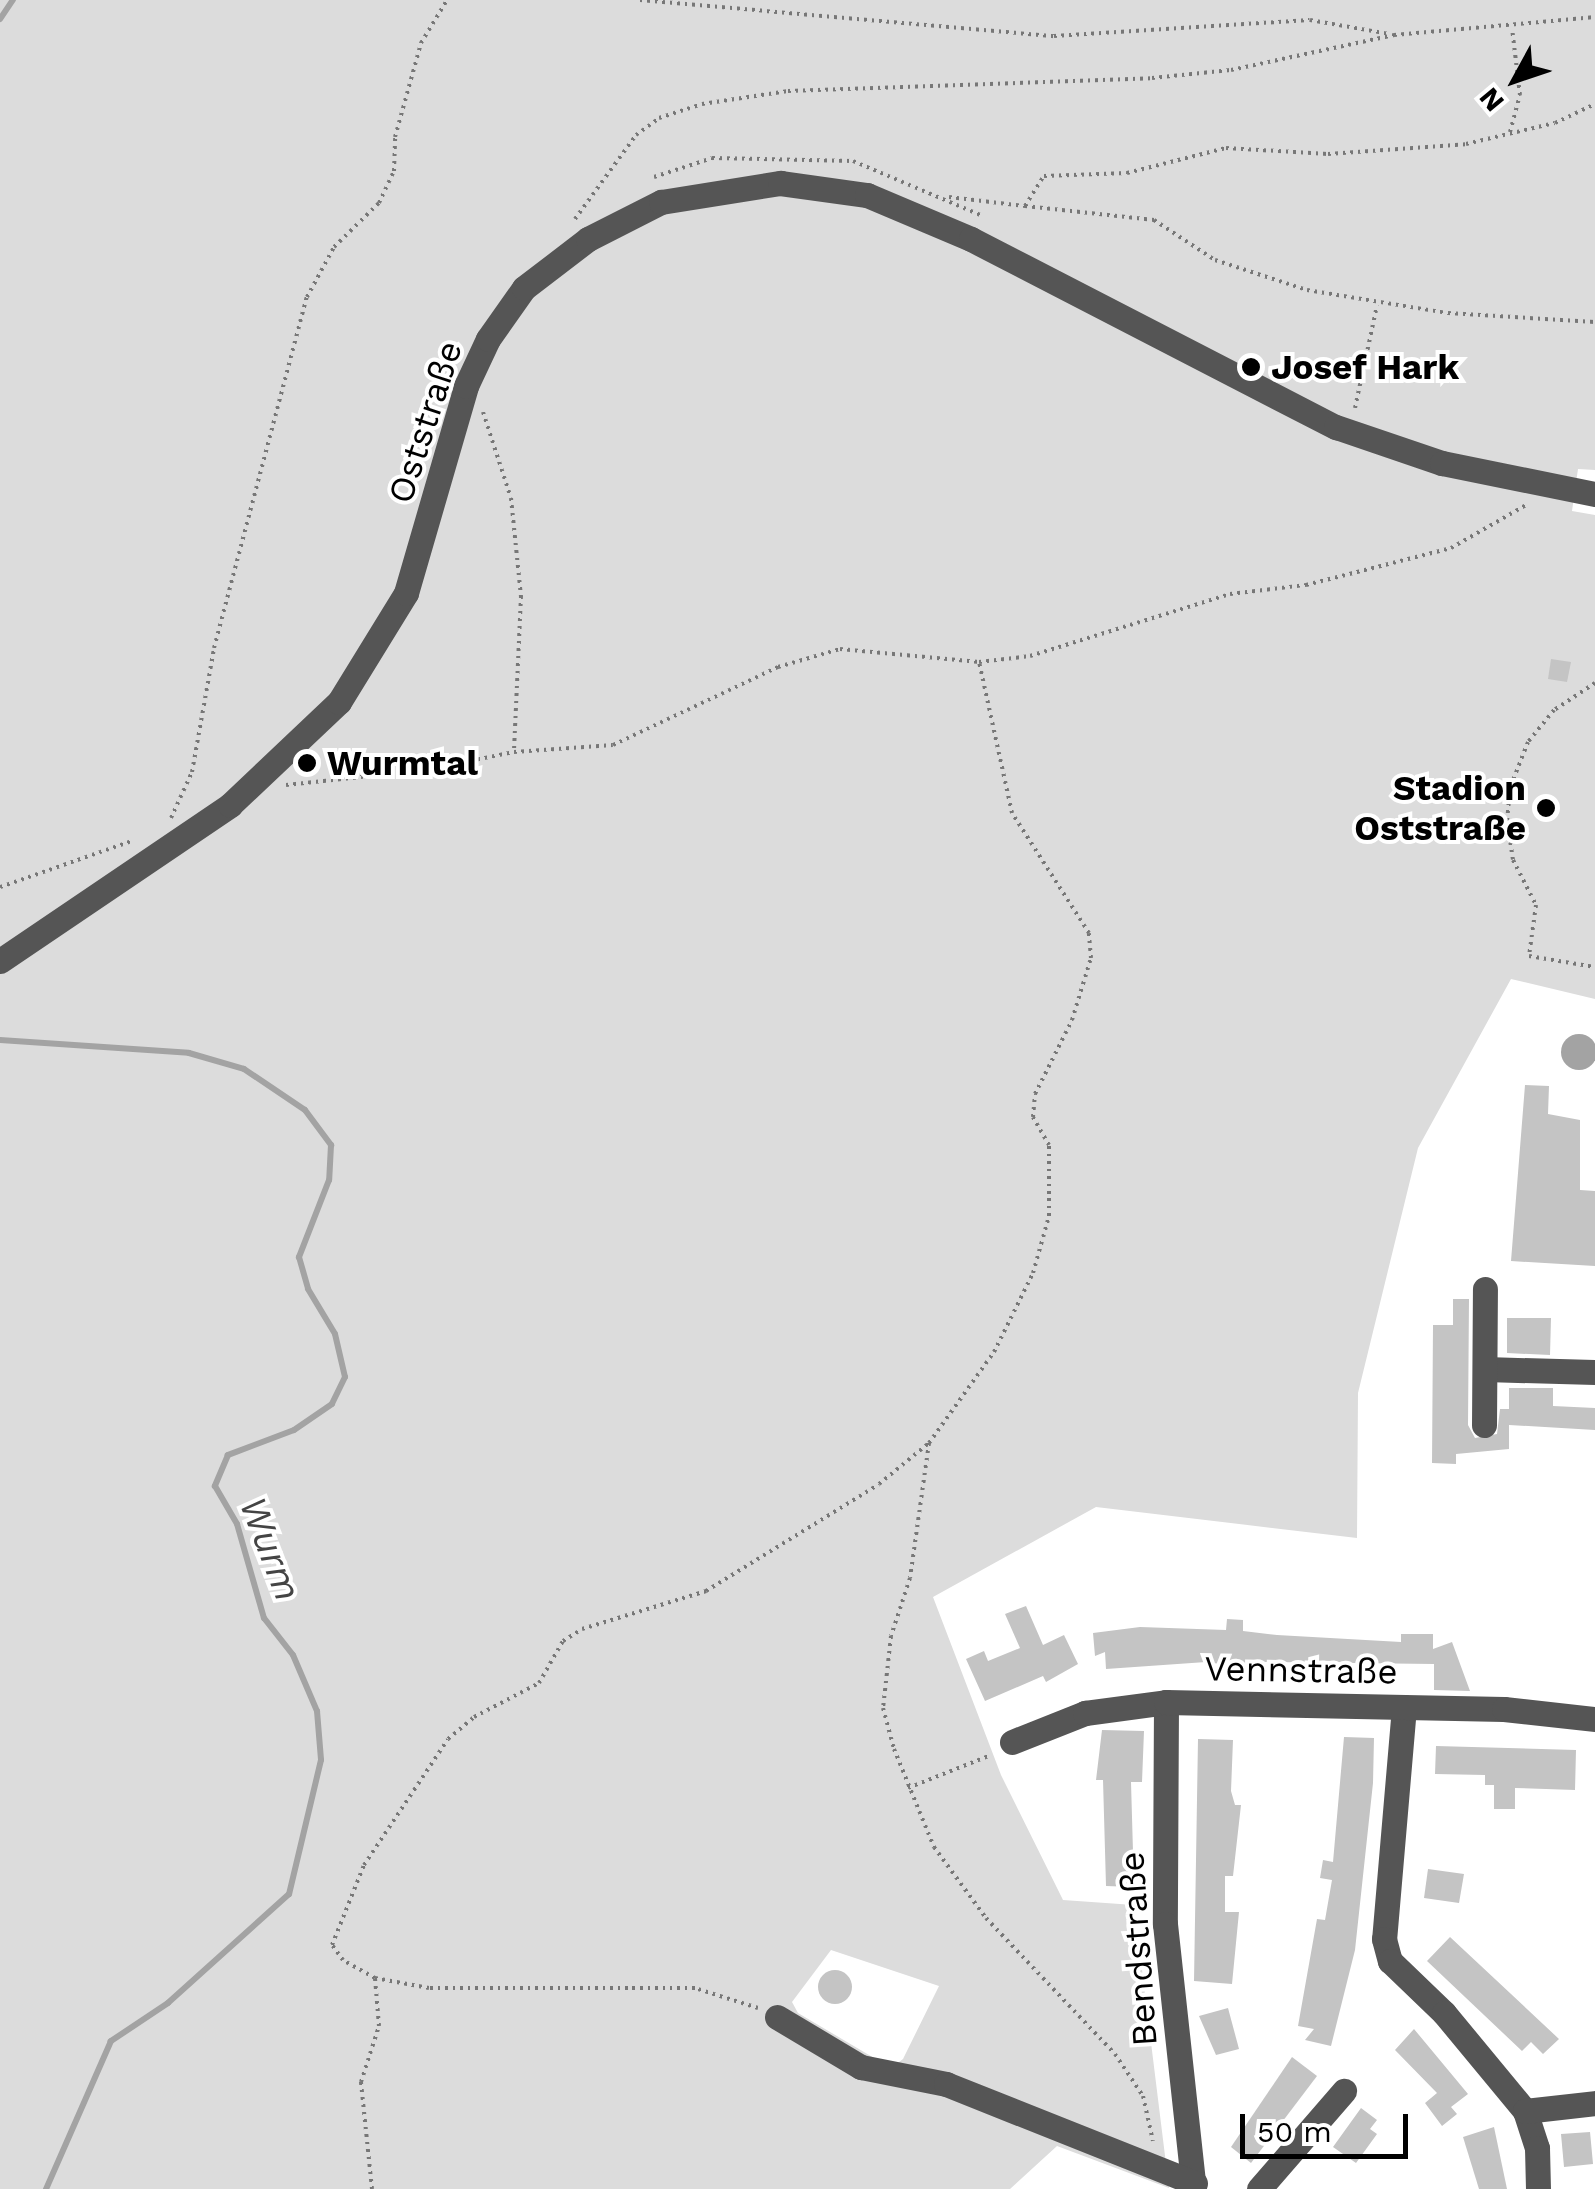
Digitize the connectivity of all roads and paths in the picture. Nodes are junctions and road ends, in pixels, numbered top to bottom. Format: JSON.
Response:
{"nodes":[{"id":1,"x":447,"y":0,"type":"edge"},
{"id":2,"x":640,"y":0,"type":"edge"},
{"id":3,"x":1595,"y":17,"type":"edge"},
{"id":4,"x":1512,"y":28,"type":"junction"},
{"id":5,"x":1394,"y":35,"type":"junction"},
{"id":6,"x":1595,"y":104,"type":"edge"},
{"id":7,"x":1510,"y":132,"type":"junction"},
{"id":8,"x":944,"y":197,"type":"dead end"},
{"id":9,"x":1025,"y":206,"type":"junction"},
{"id":10,"x":568,"y":233,"type":"dead end"},
{"id":11,"x":1378,"y":303,"type":"junction"},
{"id":12,"x":1595,"y":322,"type":"edge"},
{"id":13,"x":466,"y":386,"type":"junction"},
{"id":14,"x":1358,"y":398,"type":"dead end"},
{"id":15,"x":1556,"y":488,"type":"junction"},
{"id":16,"x":1595,"y":494,"type":"edge"},
{"id":17,"x":979,"y":662,"type":"junction"},
{"id":18,"x":1595,"y":682,"type":"edge"},
{"id":19,"x":514,"y":752,"type":"junction"},
{"id":20,"x":282,"y":786,"type":"dead end"},
{"id":21,"x":170,"y":827,"type":"dead end"},
{"id":22,"x":139,"y":838,"type":"dead end"},
{"id":23,"x":0,"y":887,"type":"edge"},
{"id":24,"x":0,"y":961,"type":"edge"},
{"id":25,"x":1595,"y":966,"type":"edge"},
{"id":26,"x":1485,"y":1289,"type":"dead end"},
{"id":27,"x":1485,"y":1369,"type":"junction"},
{"id":28,"x":1595,"y":1372,"type":"edge"},
{"id":29,"x":1484,"y":1425,"type":"dead end"},
{"id":30,"x":929,"y":1443,"type":"junction"},
{"id":31,"x":1166,"y":1702,"type":"junction"},
{"id":32,"x":1404,"y":1706,"type":"junction"},
{"id":33,"x":1595,"y":1718,"type":"edge"},
{"id":34,"x":1012,"y":1742,"type":"dead end"},
{"id":35,"x":977,"y":1763,"type":"dead end"},
{"id":36,"x":908,"y":1788,"type":"junction"},
{"id":37,"x":375,"y":1978,"type":"junction"},
{"id":38,"x":777,"y":2017,"type":"joint"},
{"id":39,"x":1344,"y":2091,"type":"dead end"},
{"id":40,"x":1595,"y":2103,"type":"edge"},
{"id":41,"x":1525,"y":2111,"type":"junction"},
{"id":42,"x":1157,"y":2166,"type":"junction"},
{"id":43,"x":1194,"y":2186,"type":"edge"},
{"id":44,"x":372,"y":2189,"type":"edge"},
{"id":45,"x":1259,"y":2189,"type":"edge"},
{"id":46,"x":1538,"y":2189,"type":"edge"}],
"edges":[{"from":1,"to":21,"type":"path"},
{"from":2,"to":5,"type":"path"},
{"from":3,"to":4,"type":"path"},
{"from":4,"to":5,"type":"path"},
{"from":4,"to":7,"type":"path"},
{"from":5,"to":10,"type":"path"},
{"from":6,"to":7,"type":"path"},
{"from":7,"to":9,"type":"path"},
{"from":8,"to":9,"type":"path"},
{"from":9,"to":11,"type":"path"},
{"from":11,"to":12,"type":"path"},
{"from":11,"to":14,"type":"path"},
{"from":13,"to":15,"type":"street","name":"Oststraße"},
{"from":13,"to":19,"type":"path"},
{"from":13,"to":24,"type":"street","name":"Oststraße"},
{"from":15,"to":16,"type":"street","name":"Oststraße"},
{"from":15,"to":17,"type":"path"},
{"from":17,"to":19,"type":"path"},
{"from":17,"to":30,"type":"path"},
{"from":18,"to":25,"type":"path"},
{"from":19,"to":20,"type":"path"},
{"from":22,"to":23,"type":"path"},
{"from":26,"to":27,"type":"street"},
{"from":27,"to":28,"type":"street"},
{"from":27,"to":29,"type":"street"},
{"from":30,"to":36,"type":"path"},
{"from":30,"to":37,"type":"path"},
{"from":31,"to":32,"type":"street","name":"Vennstraße"},
{"from":31,"to":34,"type":"street","name":"Vennstraße"},
{"from":31,"to":43,"type":"street","name":"Bendstraße"},
{"from":32,"to":33,"type":"street","name":"Vennstraße"},
{"from":32,"to":41,"type":"street"},
{"from":35,"to":36,"type":"path"},
{"from":36,"to":42,"type":"path"},
{"from":37,"to":38,"type":"path"},
{"from":37,"to":44,"type":"path"},
{"from":38,"to":42,"type":"street"},
{"from":39,"to":45,"type":"street"},
{"from":40,"to":41,"type":"street"},
{"from":41,"to":46,"type":"street"},
{"from":42,"to":43,"type":"street"}]}
